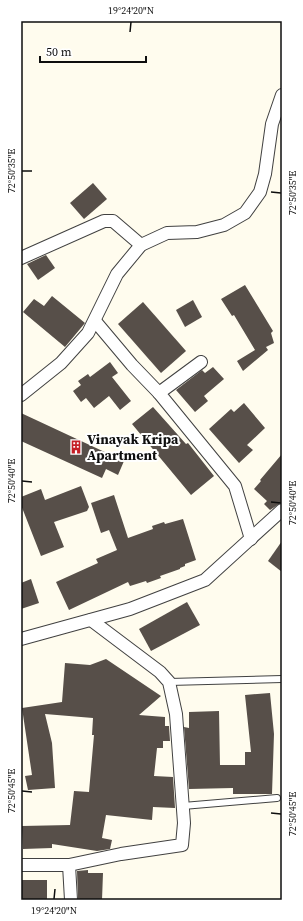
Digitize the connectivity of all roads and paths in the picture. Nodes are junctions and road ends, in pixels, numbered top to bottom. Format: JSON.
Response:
{"nodes":[{"id":1,"x":282,"y":95,"type":"edge"},
{"id":2,"x":141,"y":245,"type":"junction"},
{"id":3,"x":21,"y":258,"type":"edge"},
{"id":4,"x":95,"y":321,"type":"junction"},
{"id":5,"x":201,"y":362,"type":"dead end"},
{"id":6,"x":159,"y":394,"type":"junction"},
{"id":7,"x":21,"y":395,"type":"edge"},
{"id":8,"x":282,"y":510,"type":"edge"},
{"id":9,"x":251,"y":539,"type":"junction"},
{"id":10,"x":91,"y":620,"type":"junction"},
{"id":11,"x":21,"y":639,"type":"edge"},
{"id":12,"x":282,"y":679,"type":"edge"},
{"id":13,"x":169,"y":682,"type":"junction"},
{"id":14,"x":277,"y":798,"type":"dead end"},
{"id":15,"x":183,"y":806,"type":"junction"},
{"id":16,"x":21,"y":865,"type":"edge"},
{"id":17,"x":69,"y":865,"type":"junction"},
{"id":18,"x":71,"y":900,"type":"edge"}],
"edges":[{"from":1,"to":2,"type":"street"},
{"from":2,"to":3,"type":"street"},
{"from":2,"to":4,"type":"street"},
{"from":4,"to":6,"type":"street"},
{"from":4,"to":7,"type":"street"},
{"from":5,"to":6,"type":"street"},
{"from":6,"to":9,"type":"street"},
{"from":8,"to":9,"type":"street"},
{"from":9,"to":10,"type":"street"},
{"from":10,"to":11,"type":"street"},
{"from":10,"to":13,"type":"street"},
{"from":12,"to":13,"type":"lane"},
{"from":13,"to":15,"type":"street"},
{"from":14,"to":15,"type":"lane"},
{"from":15,"to":17,"type":"street"},
{"from":16,"to":17,"type":"street"},
{"from":17,"to":18,"type":"street"}]}
